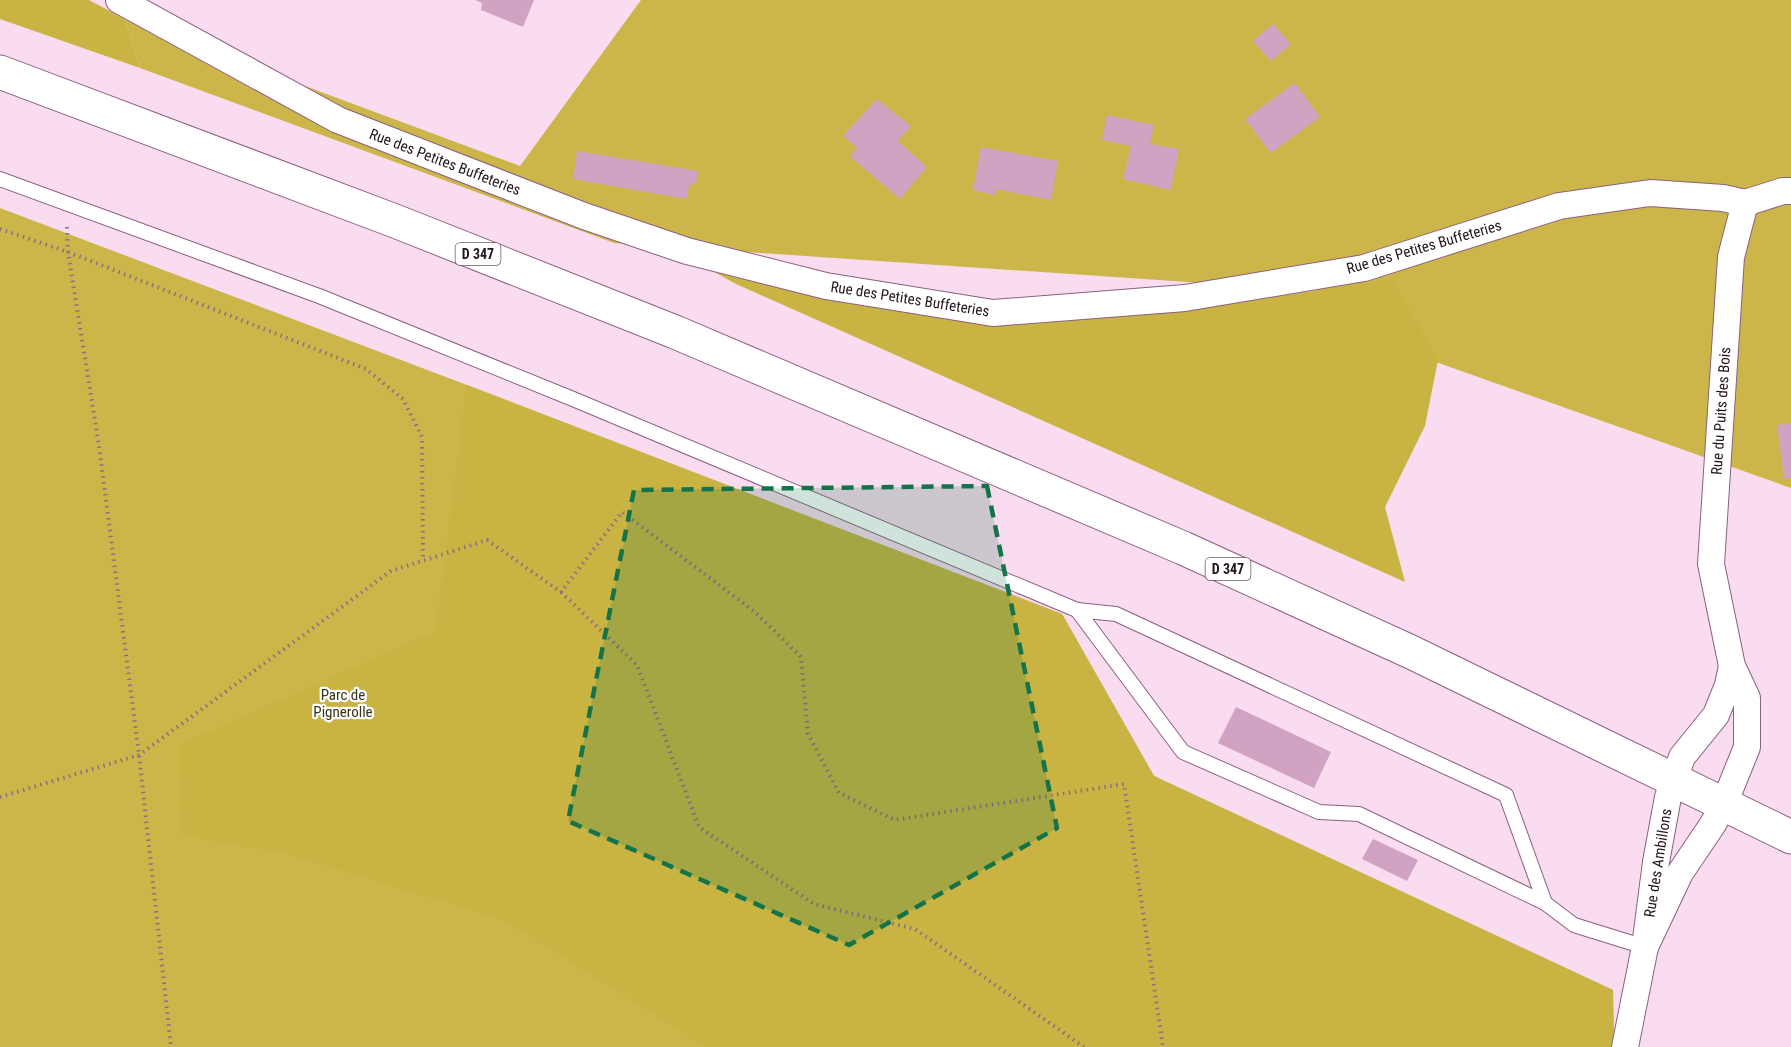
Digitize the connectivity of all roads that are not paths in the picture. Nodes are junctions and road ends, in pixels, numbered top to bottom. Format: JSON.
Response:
{"nodes":[{"id":1,"x":119,"y":0,"type":"edge"},
{"id":2,"x":0,"y":72,"type":"edge"},
{"id":3,"x":0,"y":179,"type":"edge"},
{"id":4,"x":1791,"y":191,"type":"edge"},
{"id":5,"x":1745,"y":204,"type":"junction"},
{"id":6,"x":1077,"y":610,"type":"junction"},
{"id":7,"x":1732,"y":666,"type":"junction"},
{"id":8,"x":1674,"y":779,"type":"junction"},
{"id":9,"x":1724,"y":804,"type":"junction"},
{"id":10,"x":1791,"y":837,"type":"edge"},
{"id":11,"x":1545,"y":903,"type":"junction"},
{"id":12,"x":1645,"y":947,"type":"junction"},
{"id":13,"x":1625,"y":1047,"type":"edge"}],
"edges":[{"from":1,"to":5,"type":"street","name":"Rue des Petites Buffeteries"},
{"from":2,"to":8,"type":"main road","number":"D 347"},
{"from":3,"to":6,"type":"lane"},
{"from":4,"to":5,"type":"street"},
{"from":5,"to":7,"type":"street","name":"Rue du Puits des Bois"},
{"from":6,"to":11,"type":"lane"},
{"from":6,"to":11,"type":"lane"},
{"from":7,"to":8,"type":"street","name":"Rue du Puits des Bois"},
{"from":7,"to":9,"type":"street","name":"Rue du Puits des Bois"},
{"from":8,"to":9,"type":"main road","number":"D 347"},
{"from":8,"to":12,"type":"street","name":"Rue des Ambillons"},
{"from":9,"to":10,"type":"main road","number":"D 347"},
{"from":9,"to":12,"type":"street","name":"Rue des Ambillons"},
{"from":11,"to":12,"type":"lane"},
{"from":12,"to":13,"type":"street","name":"Rue des Ambillons"}]}
